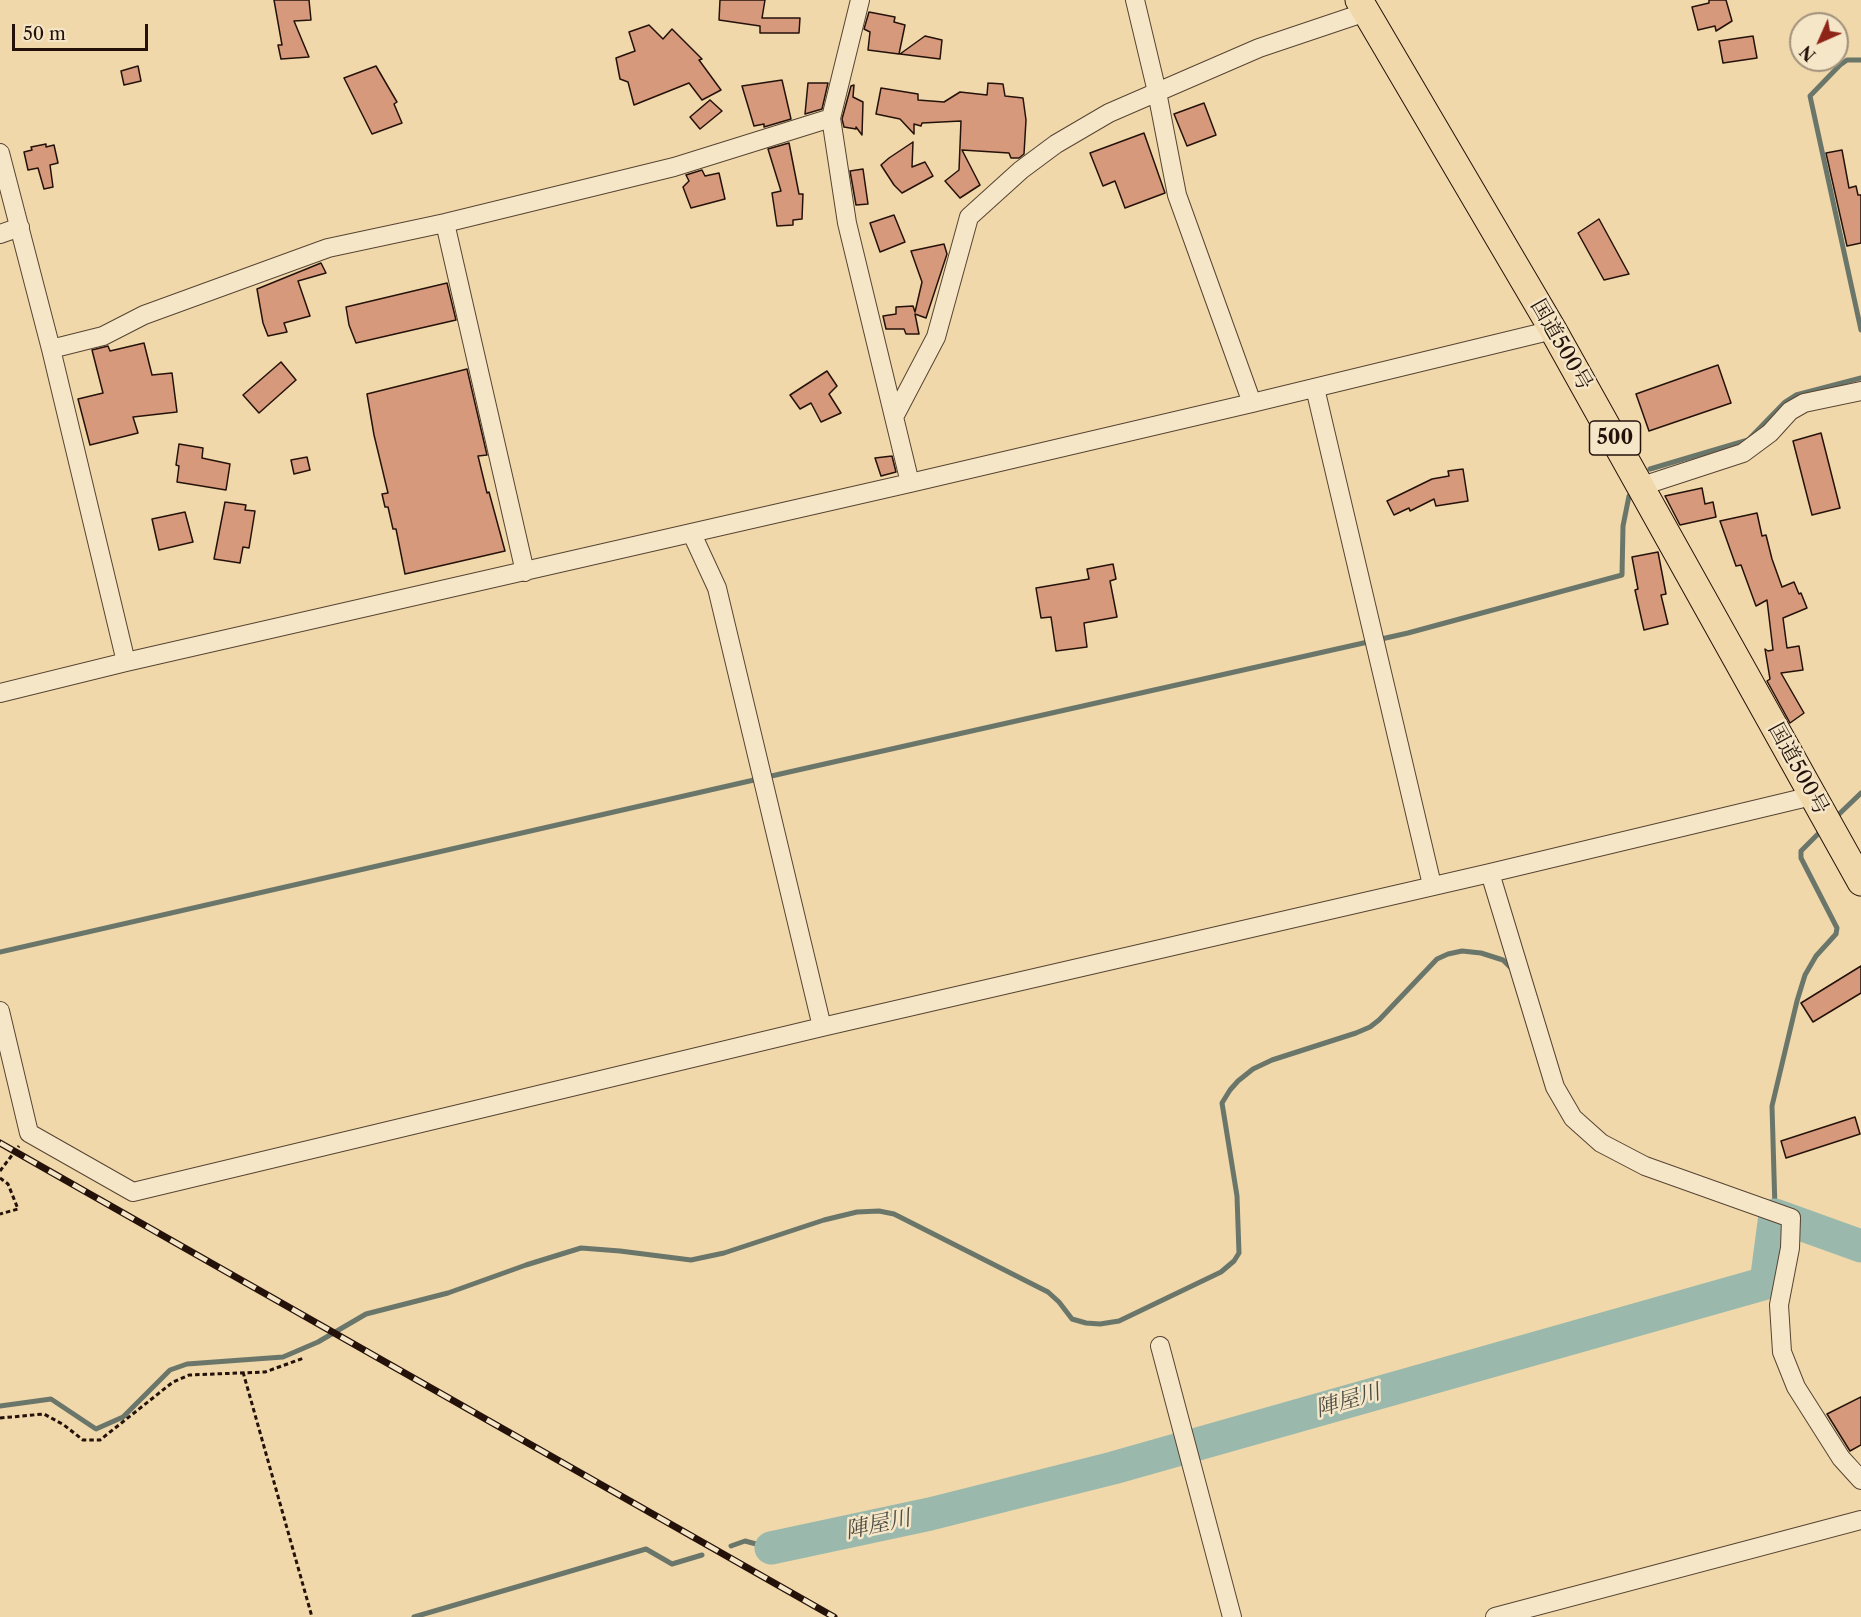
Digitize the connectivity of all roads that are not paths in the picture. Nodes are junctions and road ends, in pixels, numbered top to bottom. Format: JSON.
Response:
{"nodes":[{"id":1,"x":860,"y":0,"type":"edge"},
{"id":2,"x":1135,"y":0,"type":"edge"},
{"id":3,"x":1363,"y":6,"type":"edge"},
{"id":4,"x":1157,"y":92,"type":"junction"},
{"id":5,"x":831,"y":118,"type":"junction"},
{"id":6,"x":0,"y":153,"type":"edge"},
{"id":7,"x":446,"y":223,"type":"junction"},
{"id":8,"x":20,"y":227,"type":"junction"},
{"id":9,"x":0,"y":234,"type":"edge"},
{"id":10,"x":1553,"y":330,"type":"junction"},
{"id":11,"x":51,"y":349,"type":"junction"},
{"id":12,"x":1315,"y":388,"type":"junction"},
{"id":13,"x":1861,"y":391,"type":"edge"},
{"id":14,"x":1252,"y":403,"type":"junction"},
{"id":15,"x":894,"y":417,"type":"junction"},
{"id":16,"x":910,"y":483,"type":"junction"},
{"id":17,"x":1642,"y":486,"type":"junction"},
{"id":18,"x":692,"y":534,"type":"junction"},
{"id":19,"x":525,"y":572,"type":"junction"},
{"id":20,"x":126,"y":662,"type":"junction"},
{"id":21,"x":0,"y":693,"type":"edge"},
{"id":22,"x":1812,"y":796,"type":"junction"},
{"id":23,"x":1490,"y":873,"type":"junction"},
{"id":24,"x":1861,"y":882,"type":"edge"},
{"id":25,"x":1432,"y":885,"type":"junction"},
{"id":26,"x":0,"y":1011,"type":"edge"},
{"id":27,"x":822,"y":1027,"type":"junction"},
{"id":28,"x":1160,"y":1346,"type":"dead end"},
{"id":29,"x":1861,"y":1480,"type":"edge"},
{"id":30,"x":1861,"y":1520,"type":"edge"},
{"id":31,"x":1232,"y":1617,"type":"edge"},
{"id":32,"x":1495,"y":1617,"type":"edge"}],
"edges":[{"from":1,"to":5,"type":"street"},
{"from":2,"to":4,"type":"street"},
{"from":3,"to":4,"type":"street"},
{"from":3,"to":10,"type":"highway","name":"国道500号","number":"500"},
{"from":4,"to":14,"type":"street"},
{"from":4,"to":15,"type":"street"},
{"from":5,"to":7,"type":"street"},
{"from":5,"to":15,"type":"street"},
{"from":6,"to":8,"type":"street"},
{"from":7,"to":11,"type":"street"},
{"from":7,"to":19,"type":"street"},
{"from":8,"to":9,"type":"street"},
{"from":8,"to":11,"type":"street"},
{"from":10,"to":12,"type":"street"},
{"from":10,"to":17,"type":"highway","name":"国道500号","number":"500"},
{"from":11,"to":20,"type":"street"},
{"from":12,"to":14,"type":"street"},
{"from":12,"to":25,"type":"street"},
{"from":13,"to":17,"type":"street"},
{"from":14,"to":16,"type":"street"},
{"from":15,"to":16,"type":"street"},
{"from":16,"to":18,"type":"street"},
{"from":17,"to":22,"type":"highway","name":"国道500号","number":"500"},
{"from":18,"to":19,"type":"street"},
{"from":18,"to":27,"type":"street"},
{"from":19,"to":20,"type":"street"},
{"from":20,"to":21,"type":"street"},
{"from":22,"to":23,"type":"street"},
{"from":22,"to":24,"type":"highway","name":"国道500号","number":"500"},
{"from":23,"to":25,"type":"street"},
{"from":23,"to":29,"type":"street"},
{"from":25,"to":27,"type":"street"},
{"from":26,"to":27,"type":"street"},
{"from":28,"to":31,"type":"street"},
{"from":30,"to":32,"type":"street"}]}
